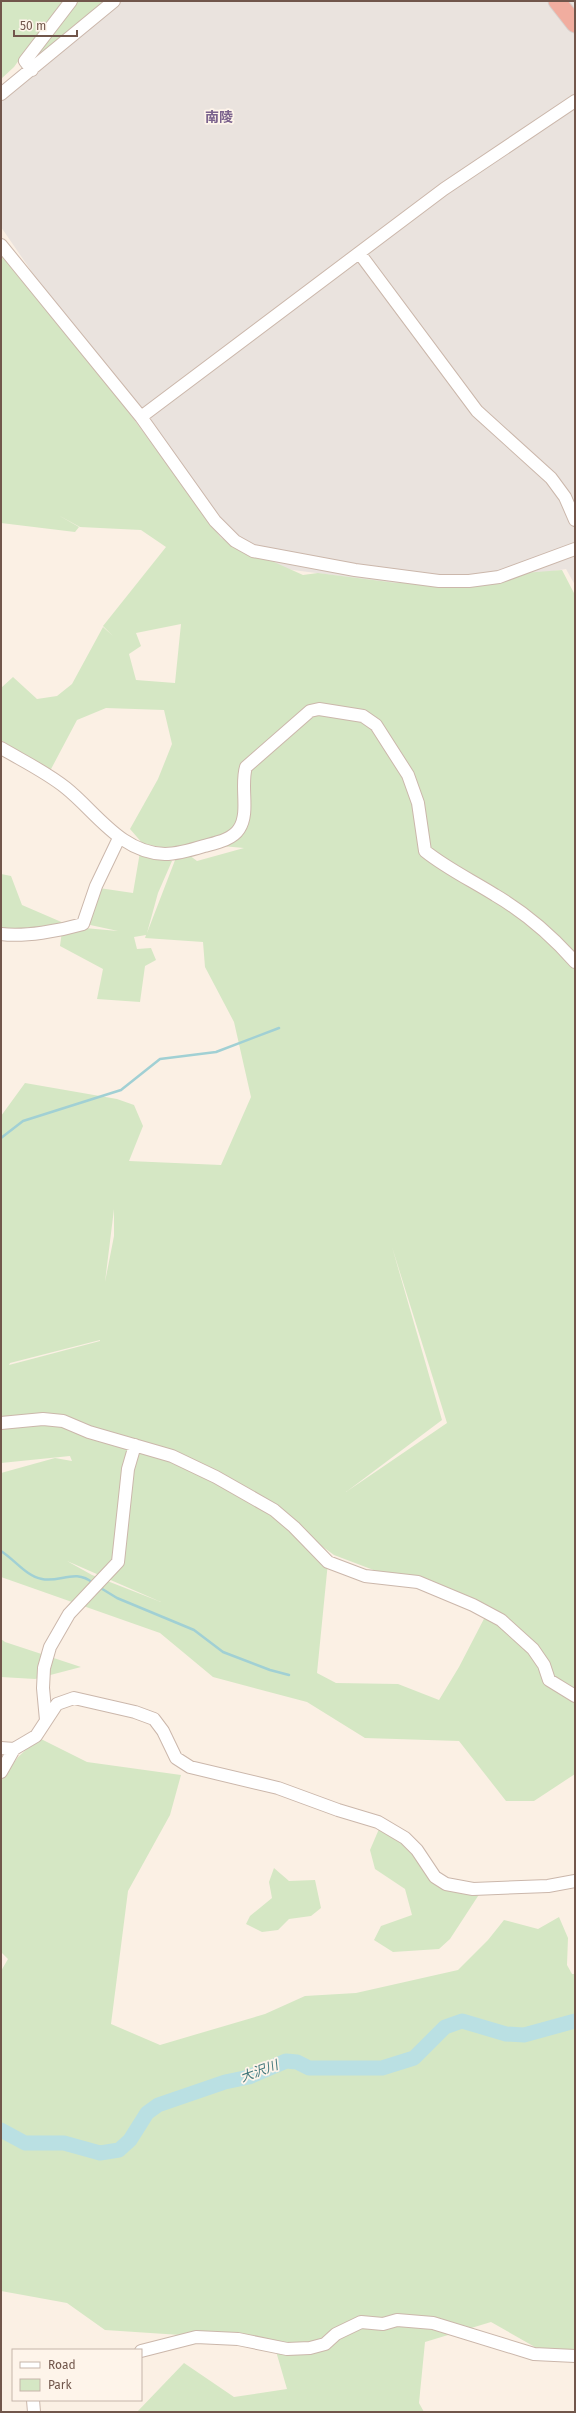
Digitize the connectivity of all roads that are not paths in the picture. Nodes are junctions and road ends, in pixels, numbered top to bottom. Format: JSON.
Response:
{"nodes":[{"id":1,"x":71,"y":1,"type":"edge"},
{"id":2,"x":114,"y":1,"type":"edge"},
{"id":3,"x":557,"y":1,"type":"edge"},
{"id":4,"x":575,"y":24,"type":"edge"},
{"id":5,"x":32,"y":70,"type":"junction"},
{"id":6,"x":1,"y":94,"type":"edge"},
{"id":7,"x":575,"y":101,"type":"edge"},
{"id":8,"x":1,"y":245,"type":"edge"},
{"id":9,"x":360,"y":254,"type":"junction"},
{"id":10,"x":141,"y":417,"type":"junction"},
{"id":11,"x":575,"y":520,"type":"edge"},
{"id":12,"x":575,"y":549,"type":"edge"},
{"id":13,"x":1,"y":748,"type":"edge"},
{"id":14,"x":119,"y":838,"type":"junction"},
{"id":15,"x":1,"y":934,"type":"edge"},
{"id":16,"x":575,"y":962,"type":"edge"},
{"id":17,"x":1,"y":1423,"type":"edge"},
{"id":18,"x":135,"y":1445,"type":"junction"},
{"id":19,"x":575,"y":1696,"type":"edge"},
{"id":20,"x":46,"y":1720,"type":"junction"},
{"id":21,"x":1,"y":1748,"type":"edge"},
{"id":22,"x":14,"y":1749,"type":"junction"},
{"id":23,"x":1,"y":1772,"type":"edge"},
{"id":24,"x":575,"y":1881,"type":"edge"},
{"id":25,"x":142,"y":2351,"type":"edge"},
{"id":26,"x":575,"y":2356,"type":"edge"},
{"id":27,"x":33,"y":2401,"type":"edge"},
{"id":28,"x":34,"y":2412,"type":"edge"}],
"edges":[{"from":1,"to":5,"type":"street"},
{"from":2,"to":5,"type":"street"},
{"from":3,"to":4,"type":"highway"},
{"from":5,"to":6,"type":"street"},
{"from":7,"to":9,"type":"street"},
{"from":8,"to":10,"type":"street"},
{"from":9,"to":10,"type":"street"},
{"from":9,"to":11,"type":"street"},
{"from":10,"to":12,"type":"street"},
{"from":13,"to":14,"type":"street"},
{"from":14,"to":15,"type":"street"},
{"from":14,"to":16,"type":"street"},
{"from":17,"to":18,"type":"street"},
{"from":18,"to":19,"type":"street"},
{"from":18,"to":20,"type":"street"},
{"from":20,"to":22,"type":"street"},
{"from":20,"to":24,"type":"street"},
{"from":21,"to":22,"type":"street"},
{"from":22,"to":23,"type":"street"},
{"from":25,"to":26,"type":"street"},
{"from":27,"to":28,"type":"street"}]}
